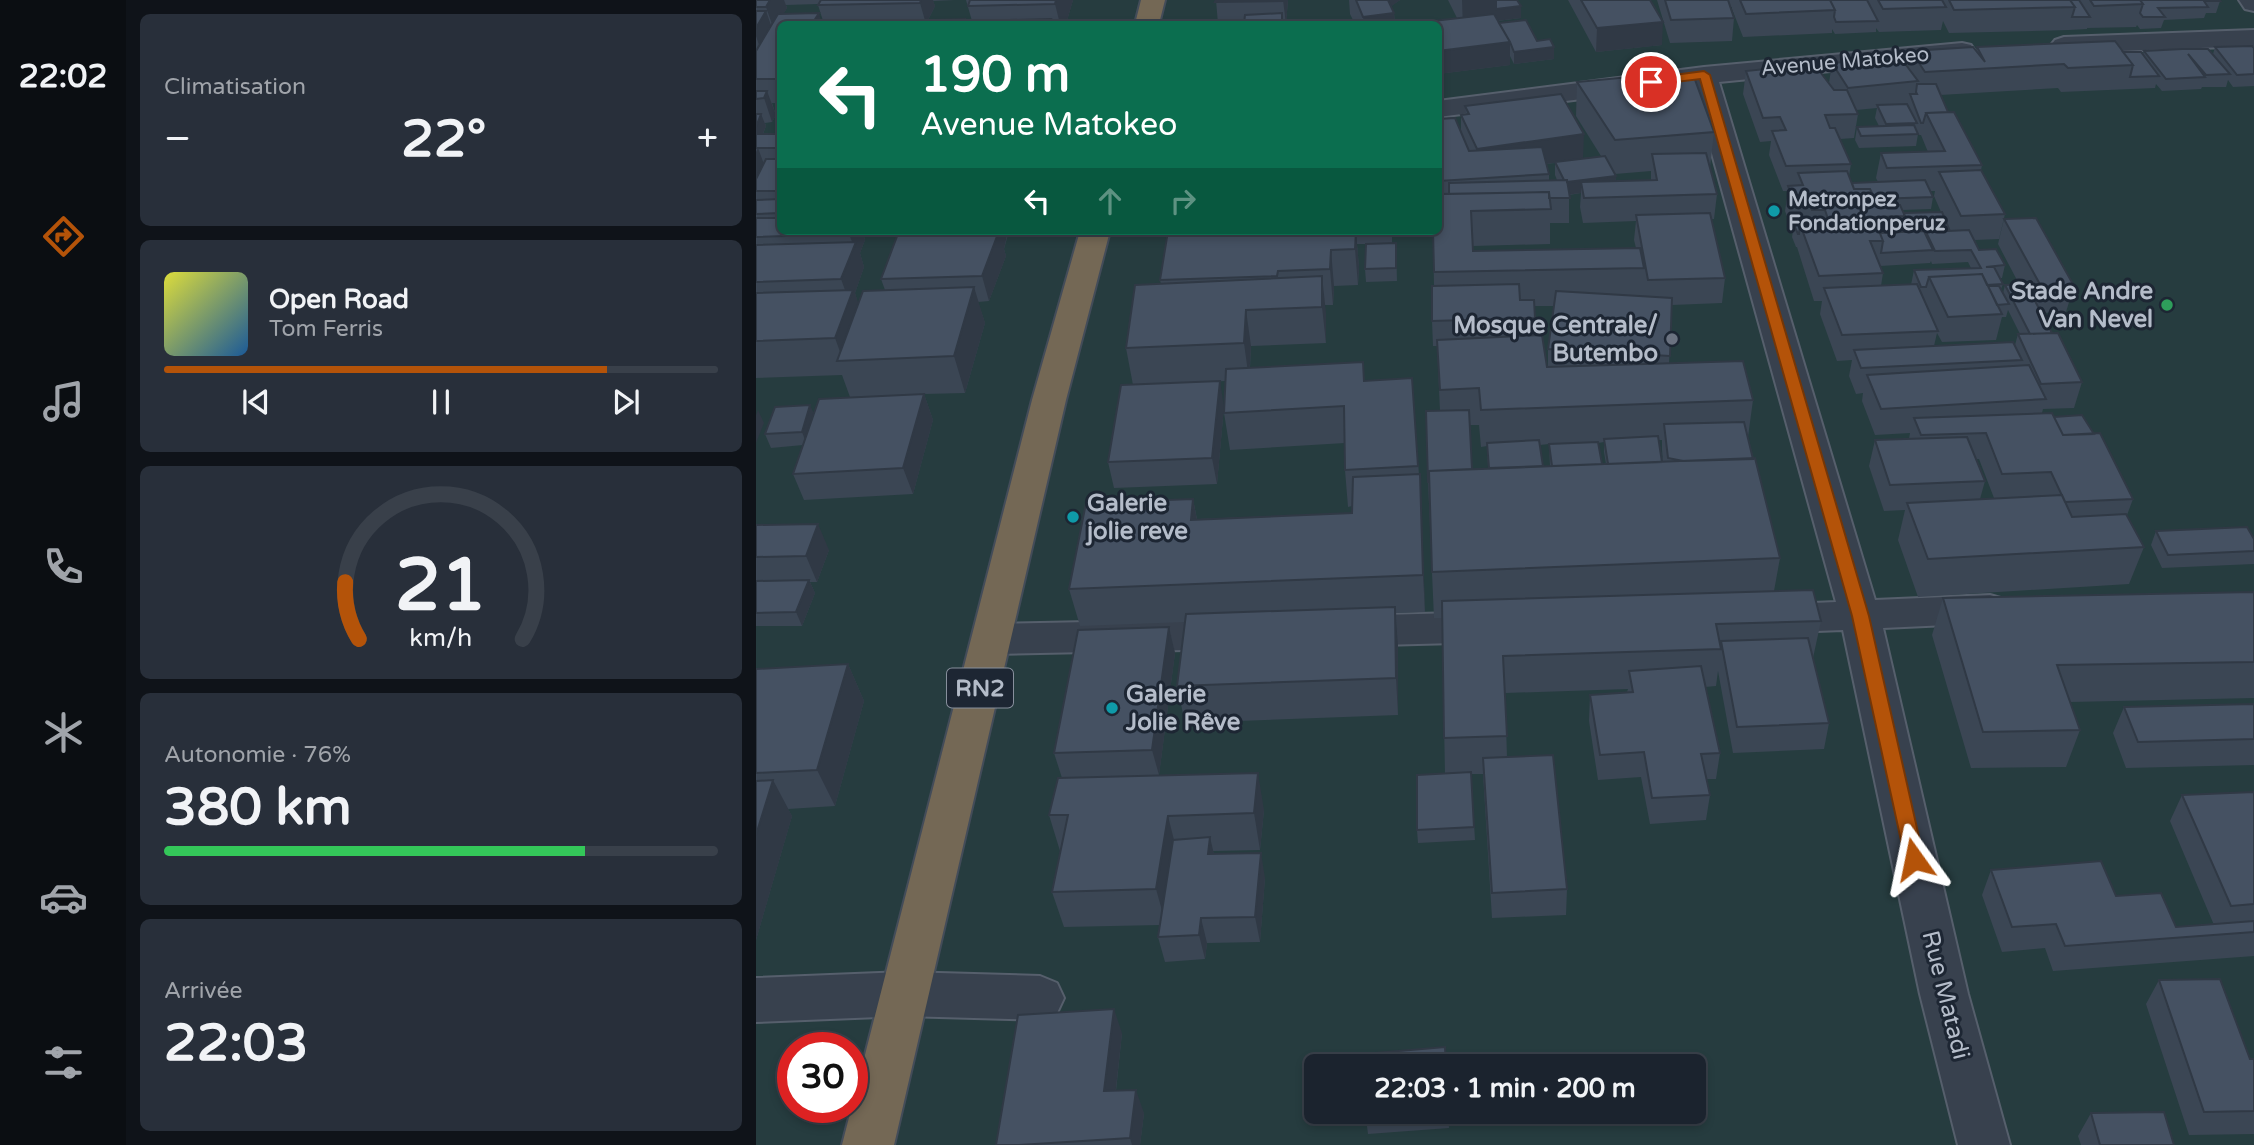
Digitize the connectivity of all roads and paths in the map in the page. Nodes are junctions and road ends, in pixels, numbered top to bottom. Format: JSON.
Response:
{"nodes":[{"id":1,"x":1153,"y":0,"type":"edge"},
{"id":2,"x":1148,"y":21,"type":"edge"},
{"id":3,"x":2254,"y":38,"type":"edge"},
{"id":4,"x":2046,"y":46,"type":"edge"},
{"id":5,"x":1992,"y":49,"type":"edge"},
{"id":6,"x":1704,"y":75,"type":"junction"},
{"id":7,"x":1442,"y":108,"type":"edge"},
{"id":8,"x":1093,"y":235,"type":"edge"},
{"id":9,"x":2023,"y":608,"type":"edge"},
{"id":10,"x":1860,"y":616,"type":"junction"},
{"id":11,"x":1735,"y":620,"type":"edge"},
{"id":12,"x":1525,"y":626,"type":"edge"},
{"id":13,"x":993,"y":639,"type":"junction"},
{"id":14,"x":904,"y":994,"type":"junction"},
{"id":15,"x":1040,"y":998,"type":"dead end"},
{"id":16,"x":756,"y":1000,"type":"edge"},
{"id":17,"x":868,"y":1145,"type":"edge"},
{"id":18,"x":1984,"y":1145,"type":"edge"}],
"edges":[{"from":1,"to":2,"type":"highway"},
{"from":3,"to":4,"type":"street"},
{"from":5,"to":6,"type":"street","name":"Avenue Matokeo"},
{"from":6,"to":7,"type":"street","name":"Avenue Matokeo"},
{"from":6,"to":10,"type":"street","name":"Rue Matadi"},
{"from":8,"to":13,"type":"highway","number":"RN2"},
{"from":9,"to":10,"type":"street"},
{"from":10,"to":11,"type":"street"},
{"from":10,"to":18,"type":"street","name":"Rue Matadi"},
{"from":12,"to":13,"type":"street"},
{"from":13,"to":14,"type":"highway","number":"RN2"},
{"from":14,"to":15,"type":"street"},
{"from":14,"to":16,"type":"street"},
{"from":14,"to":17,"type":"highway","number":"RN2"}]}
